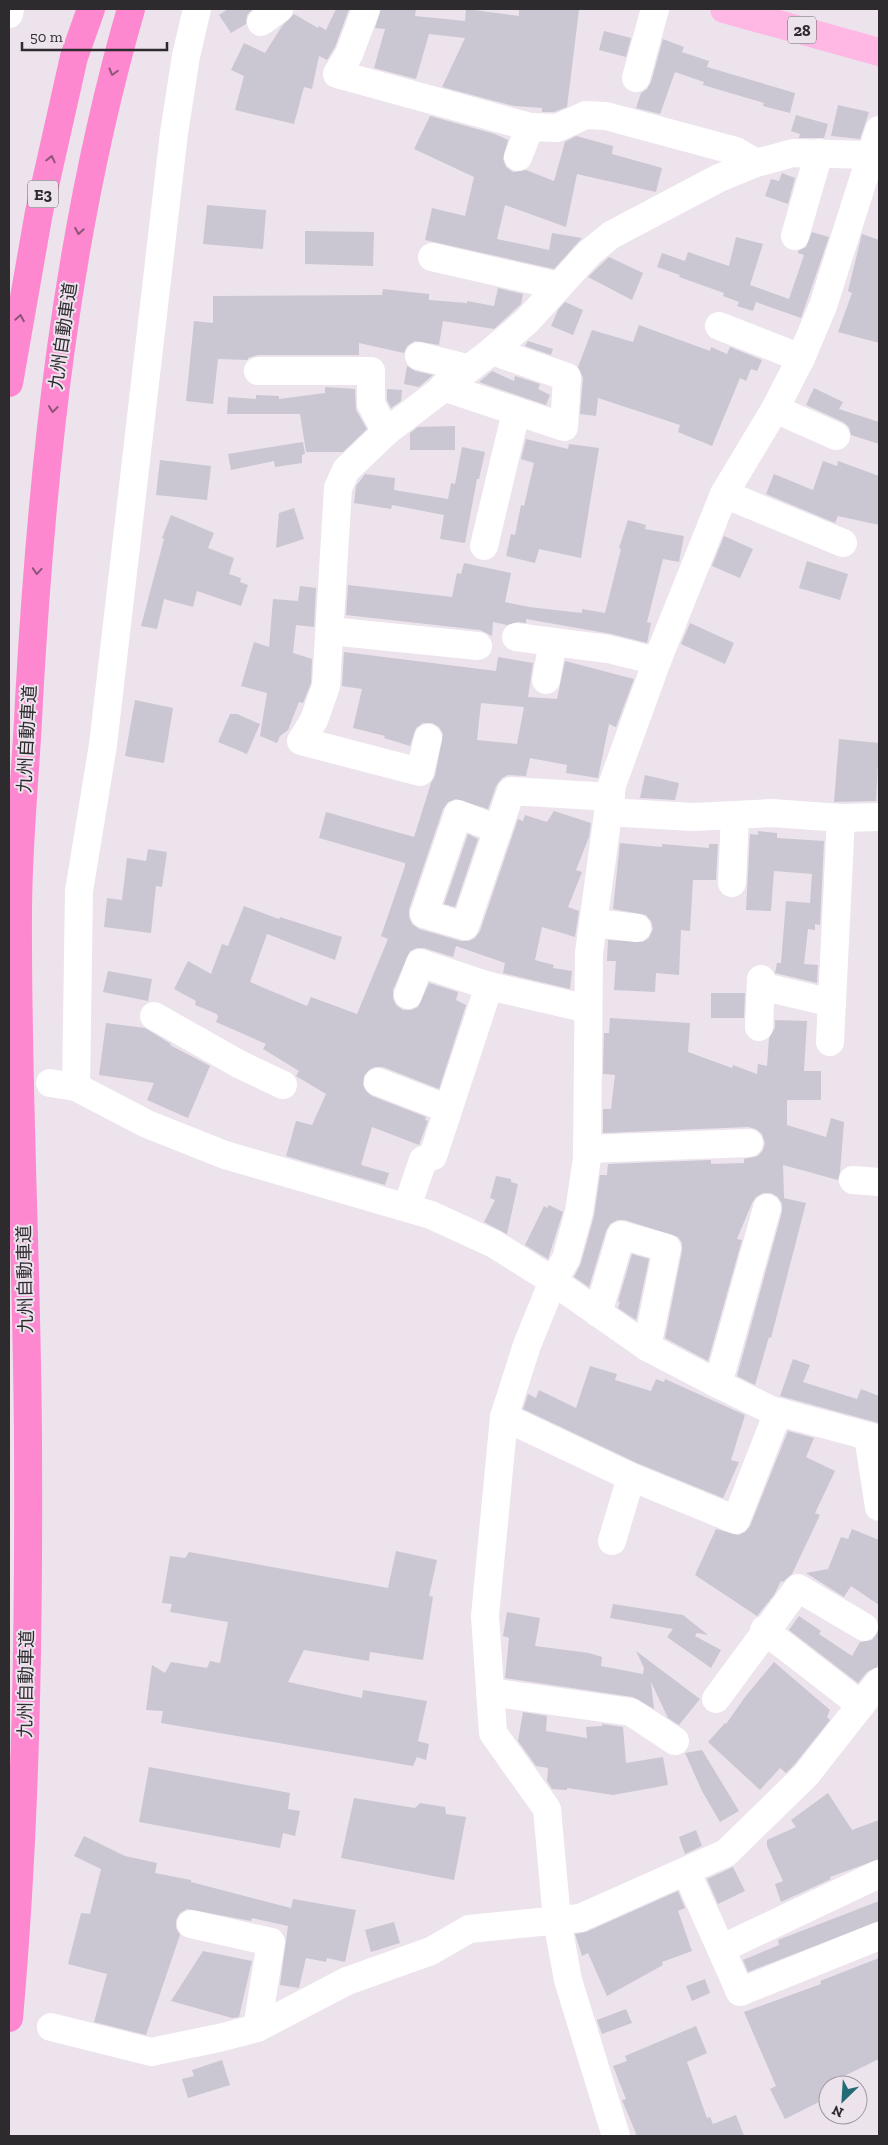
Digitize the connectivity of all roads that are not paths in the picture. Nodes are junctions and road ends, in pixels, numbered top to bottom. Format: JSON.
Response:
{"nodes":[{"id":1,"x":10,"y":9,"type":"edge"},
{"id":2,"x":91,"y":9,"type":"edge"},
{"id":3,"x":131,"y":9,"type":"edge"},
{"id":4,"x":197,"y":9,"type":"edge"},
{"id":5,"x":366,"y":9,"type":"edge"},
{"id":6,"x":655,"y":9,"type":"edge"},
{"id":7,"x":724,"y":9,"type":"edge"},
{"id":8,"x":9,"y":14,"type":"edge"},
{"id":9,"x":879,"y":52,"type":"edge"},
{"id":10,"x":636,"y":78,"type":"dead end"},
{"id":11,"x":530,"y":127,"type":"junction"},
{"id":12,"x":819,"y":152,"type":"junction"},
{"id":13,"x":874,"y":154,"type":"edge"},
{"id":14,"x":518,"y":157,"type":"dead end"},
{"id":15,"x":756,"y":163,"type":"junction"},
{"id":16,"x":795,"y":236,"type":"dead end"},
{"id":17,"x":432,"y":257,"type":"dead end"},
{"id":18,"x":559,"y":286,"type":"junction"},
{"id":19,"x":718,"y":326,"type":"dead end"},
{"id":20,"x":492,"y":351,"type":"junction"},
{"id":21,"x":419,"y":356,"type":"dead end"},
{"id":22,"x":801,"y":358,"type":"junction"},
{"id":23,"x":467,"y":368,"type":"junction"},
{"id":24,"x":258,"y":371,"type":"dead end"},
{"id":25,"x":9,"y":384,"type":"edge"},
{"id":26,"x":443,"y":387,"type":"junction"},
{"id":27,"x":775,"y":409,"type":"junction"},
{"id":28,"x":516,"y":412,"type":"junction"},
{"id":29,"x":386,"y":432,"type":"junction"},
{"id":30,"x":836,"y":436,"type":"dead end"},
{"id":31,"x":724,"y":494,"type":"junction"},
{"id":32,"x":843,"y":543,"type":"dead end"},
{"id":33,"x":484,"y":546,"type":"dead end"},
{"id":34,"x":330,"y":631,"type":"junction"},
{"id":35,"x":516,"y":637,"type":"dead end"},
{"id":36,"x":554,"y":642,"type":"junction"},
{"id":37,"x":478,"y":646,"type":"dead end"},
{"id":38,"x":657,"y":661,"type":"junction"},
{"id":39,"x":546,"y":680,"type":"dead end"},
{"id":40,"x":428,"y":738,"type":"dead end"},
{"id":41,"x":609,"y":805,"type":"junction"},
{"id":42,"x":735,"y":815,"type":"junction"},
{"id":43,"x":879,"y":817,"type":"edge"},
{"id":44,"x":841,"y":818,"type":"junction"},
{"id":45,"x":497,"y":829,"type":"dead end"},
{"id":46,"x":732,"y":883,"type":"dead end"},
{"id":47,"x":595,"y":923,"type":"junction"},
{"id":48,"x":637,"y":928,"type":"dead end"},
{"id":49,"x":489,"y":986,"type":"junction"},
{"id":50,"x":408,"y":995,"type":"dead end"},
{"id":51,"x":832,"y":1003,"type":"junction"},
{"id":52,"x":588,"y":1009,"type":"junction"},
{"id":53,"x":154,"y":1016,"type":"dead end"},
{"id":54,"x":758,"y":1027,"type":"dead end"},
{"id":55,"x":830,"y":1042,"type":"dead end"},
{"id":56,"x":378,"y":1082,"type":"dead end"},
{"id":57,"x":283,"y":1085,"type":"dead end"},
{"id":58,"x":448,"y":1109,"type":"junction"},
{"id":59,"x":749,"y":1144,"type":"dead end"},
{"id":60,"x":587,"y":1149,"type":"junction"},
{"id":61,"x":407,"y":1207,"type":"junction"},
{"id":62,"x":767,"y":1208,"type":"dead end"},
{"id":63,"x":553,"y":1281,"type":"junction"},
{"id":64,"x":598,"y":1313,"type":"junction"},
{"id":65,"x":647,"y":1347,"type":"junction"},
{"id":66,"x":718,"y":1384,"type":"junction"},
{"id":67,"x":778,"y":1412,"type":"junction"},
{"id":68,"x":504,"y":1417,"type":"junction"},
{"id":69,"x":874,"y":1438,"type":"edge"},
{"id":70,"x":632,"y":1477,"type":"junction"},
{"id":71,"x":879,"y":1507,"type":"edge"},
{"id":72,"x":612,"y":1541,"type":"dead end"},
{"id":73,"x":864,"y":1627,"type":"dead end"},
{"id":74,"x":764,"y":1630,"type":"junction"},
{"id":75,"x":879,"y":1682,"type":"edge"},
{"id":76,"x":490,"y":1692,"type":"junction"},
{"id":77,"x":716,"y":1699,"type":"dead end"},
{"id":78,"x":861,"y":1705,"type":"junction"},
{"id":79,"x":675,"y":1741,"type":"dead end"},
{"id":80,"x":686,"y":1871,"type":"junction"},
{"id":81,"x":879,"y":1874,"type":"edge"},
{"id":82,"x":557,"y":1920,"type":"junction"},
{"id":83,"x":191,"y":1924,"type":"dead end"},
{"id":84,"x":879,"y":1936,"type":"edge"},
{"id":85,"x":721,"y":1949,"type":"junction"},
{"id":86,"x":9,"y":2018,"type":"edge"},
{"id":87,"x":51,"y":2027,"type":"dead end"},
{"id":88,"x":257,"y":2028,"type":"junction"},
{"id":89,"x":616,"y":2136,"type":"edge"}],
"edges":[{"from":1,"to":8,"type":"street"},
{"from":25,"to":2,"type":"highway","number":"E3","one_way":true},
{"from":3,"to":86,"type":"highway","name":"九州自動車道","number":"E3","one_way":true},
{"from":4,"to":61,"type":"street"},
{"from":5,"to":11,"type":"street"},
{"from":6,"to":10,"type":"street"},
{"from":7,"to":9,"type":"main road","number":"28"},
{"from":11,"to":14,"type":"street"},
{"from":11,"to":15,"type":"street"},
{"from":12,"to":13,"type":"street"},
{"from":12,"to":15,"type":"street"},
{"from":12,"to":16,"type":"street"},
{"from":13,"to":22,"type":"street"},
{"from":15,"to":18,"type":"street"},
{"from":17,"to":18,"type":"street"},
{"from":18,"to":20,"type":"street"},
{"from":19,"to":22,"type":"street"},
{"from":20,"to":23,"type":"street"},
{"from":20,"to":28,"type":"street"},
{"from":21,"to":23,"type":"street"},
{"from":22,"to":27,"type":"street"},
{"from":23,"to":26,"type":"street"},
{"from":24,"to":29,"type":"street"},
{"from":26,"to":28,"type":"street"},
{"from":26,"to":29,"type":"street"},
{"from":27,"to":30,"type":"street"},
{"from":27,"to":31,"type":"street"},
{"from":28,"to":33,"type":"street"},
{"from":29,"to":34,"type":"street"},
{"from":31,"to":32,"type":"street"},
{"from":31,"to":38,"type":"street"},
{"from":34,"to":37,"type":"street"},
{"from":34,"to":40,"type":"street"},
{"from":35,"to":36,"type":"street"},
{"from":36,"to":38,"type":"street"},
{"from":36,"to":39,"type":"street"},
{"from":38,"to":41,"type":"street"},
{"from":41,"to":42,"type":"street"},
{"from":41,"to":45,"type":"street"},
{"from":41,"to":47,"type":"street"},
{"from":42,"to":44,"type":"street"},
{"from":42,"to":46,"type":"street"},
{"from":43,"to":44,"type":"street"},
{"from":44,"to":51,"type":"street"},
{"from":47,"to":48,"type":"street"},
{"from":47,"to":52,"type":"street"},
{"from":49,"to":50,"type":"street"},
{"from":49,"to":52,"type":"street"},
{"from":49,"to":58,"type":"street"},
{"from":51,"to":54,"type":"street"},
{"from":51,"to":55,"type":"street"},
{"from":52,"to":60,"type":"street"},
{"from":53,"to":57,"type":"street"},
{"from":56,"to":58,"type":"street"},
{"from":58,"to":61,"type":"street"},
{"from":59,"to":60,"type":"street"},
{"from":60,"to":63,"type":"street"},
{"from":61,"to":63,"type":"street"},
{"from":62,"to":66,"type":"street"},
{"from":63,"to":64,"type":"street"},
{"from":63,"to":68,"type":"street"},
{"from":64,"to":65,"type":"street"},
{"from":64,"to":65,"type":"street"},
{"from":65,"to":66,"type":"street"},
{"from":66,"to":67,"type":"street"},
{"from":67,"to":69,"type":"street"},
{"from":67,"to":70,"type":"street"},
{"from":68,"to":70,"type":"street"},
{"from":68,"to":76,"type":"street"},
{"from":69,"to":71,"type":"street"},
{"from":70,"to":72,"type":"street"},
{"from":73,"to":74,"type":"street"},
{"from":74,"to":77,"type":"street"},
{"from":74,"to":78,"type":"street"},
{"from":75,"to":78,"type":"street"},
{"from":76,"to":79,"type":"street"},
{"from":76,"to":82,"type":"street"},
{"from":78,"to":80,"type":"street"},
{"from":80,"to":82,"type":"street"},
{"from":80,"to":85,"type":"street"},
{"from":81,"to":85,"type":"street"},
{"from":82,"to":88,"type":"street"},
{"from":82,"to":89,"type":"street"},
{"from":83,"to":88,"type":"street"},
{"from":84,"to":85,"type":"street"},
{"from":87,"to":88,"type":"street"}]}
